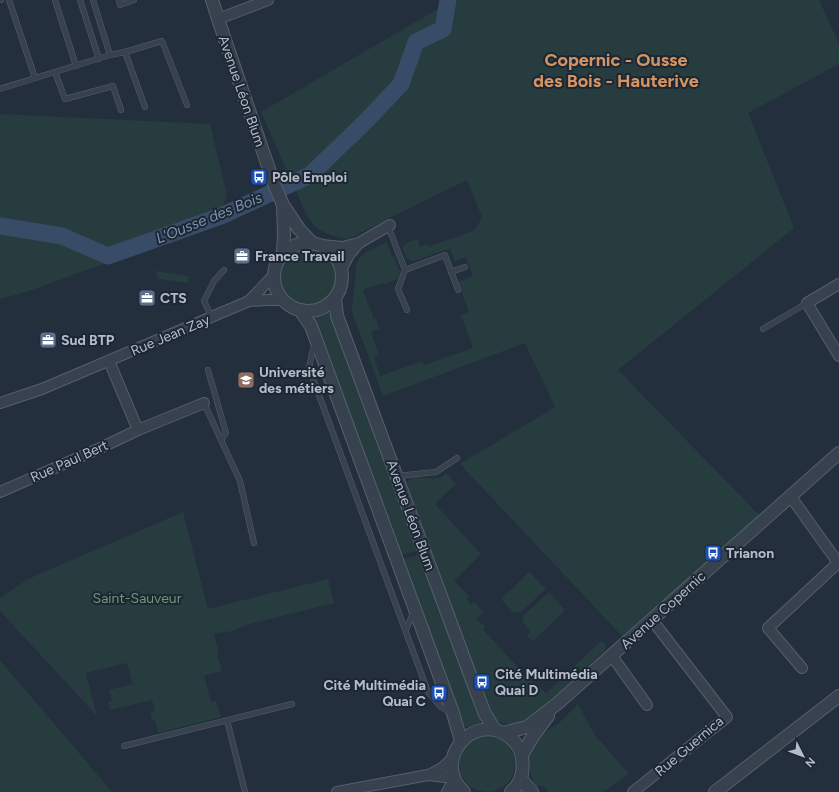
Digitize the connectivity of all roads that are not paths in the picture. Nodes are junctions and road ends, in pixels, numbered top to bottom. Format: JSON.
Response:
{"nodes":[{"id":1,"x":9,"y":0,"type":"edge"},
{"id":2,"x":55,"y":0,"type":"edge"},
{"id":3,"x":80,"y":0,"type":"edge"},
{"id":4,"x":93,"y":0,"type":"edge"},
{"id":5,"x":119,"y":0,"type":"edge"},
{"id":6,"x":134,"y":0,"type":"edge"},
{"id":7,"x":212,"y":0,"type":"edge"},
{"id":8,"x":268,"y":0,"type":"edge"},
{"id":9,"x":218,"y":19,"type":"junction"},
{"id":10,"x":125,"y":52,"type":"junction"},
{"id":11,"x":110,"y":55,"type":"junction"},
{"id":12,"x":99,"y":59,"type":"junction"},
{"id":13,"x":76,"y":66,"type":"junction"},
{"id":14,"x":54,"y":72,"type":"junction"},
{"id":15,"x":35,"y":78,"type":"junction"},
{"id":16,"x":0,"y":89,"type":"edge"},
{"id":17,"x":186,"y":105,"type":"dead end"},
{"id":18,"x":145,"y":107,"type":"dead end"},
{"id":19,"x":121,"y":110,"type":"dead end"},
{"id":20,"x":281,"y":201,"type":"junction"},
{"id":21,"x":389,"y":225,"type":"joint"},
{"id":22,"x":358,"y":243,"type":"junction"},
{"id":23,"x":317,"y":244,"type":"junction"},
{"id":24,"x":283,"y":253,"type":"junction"},
{"id":25,"x":465,"y":267,"type":"dead end"},
{"id":26,"x":224,"y":270,"type":"dead end"},
{"id":27,"x":341,"y":270,"type":"junction"},
{"id":28,"x":405,"y":270,"type":"junction"},
{"id":29,"x":451,"y":272,"type":"junction"},
{"id":30,"x":273,"y":276,"type":"junction"},
{"id":31,"x":839,"y":284,"type":"edge"},
{"id":32,"x":458,"y":290,"type":"dead end"},
{"id":33,"x":334,"y":298,"type":"junction"},
{"id":34,"x":283,"y":300,"type":"junction"},
{"id":35,"x":249,"y":301,"type":"junction"},
{"id":36,"x":807,"y":303,"type":"junction"},
{"id":37,"x":300,"y":310,"type":"junction"},
{"id":38,"x":407,"y":310,"type":"dead end"},
{"id":39,"x":212,"y":318,"type":"junction"},
{"id":40,"x":763,"y":329,"type":"dead end"},
{"id":41,"x":316,"y":341,"type":"junction"},
{"id":42,"x":839,"y":356,"type":"edge"},
{"id":43,"x":109,"y":361,"type":"junction"},
{"id":44,"x":208,"y":370,"type":"dead end"},
{"id":45,"x":0,"y":403,"type":"edge"},
{"id":46,"x":204,"y":403,"type":"joint"},
{"id":47,"x":138,"y":430,"type":"junction"},
{"id":48,"x":221,"y":440,"type":"junction"},
{"id":49,"x":839,"y":454,"type":"edge"},
{"id":50,"x":457,"y":458,"type":"dead end"},
{"id":51,"x":397,"y":476,"type":"junction"},
{"id":52,"x":0,"y":492,"type":"edge"},
{"id":53,"x":791,"y":497,"type":"junction"},
{"id":54,"x":254,"y":543,"type":"dead end"},
{"id":55,"x":839,"y":564,"type":"edge"},
{"id":56,"x":415,"y":608,"type":"junction"},
{"id":57,"x":652,"y":620,"type":"junction"},
{"id":58,"x":406,"y":630,"type":"junction"},
{"id":59,"x":612,"y":656,"type":"junction"},
{"id":60,"x":802,"y":668,"type":"dead end"},
{"id":61,"x":839,"y":696,"type":"edge"},
{"id":62,"x":558,"y":703,"type":"junction"},
{"id":63,"x":292,"y":704,"type":"dead end"},
{"id":64,"x":647,"y":705,"type":"dead end"},
{"id":65,"x":453,"y":713,"type":"junction"},
{"id":66,"x":227,"y":720,"type":"junction"},
{"id":67,"x":499,"y":732,"type":"junction"},
{"id":68,"x":461,"y":740,"type":"junction"},
{"id":69,"x":124,"y":746,"type":"dead end"},
{"id":70,"x":522,"y":755,"type":"junction"},
{"id":71,"x":452,"y":759,"type":"junction"},
{"id":72,"x":428,"y":775,"type":"junction"},
{"id":73,"x":454,"y":779,"type":"junction"},
{"id":74,"x":520,"y":779,"type":"junction"},
{"id":75,"x":369,"y":789,"type":"edge"},
{"id":76,"x":245,"y":792,"type":"edge"},
{"id":77,"x":337,"y":792,"type":"edge"},
{"id":78,"x":448,"y":792,"type":"edge"},
{"id":79,"x":464,"y":792,"type":"edge"},
{"id":80,"x":511,"y":792,"type":"edge"},
{"id":81,"x":532,"y":792,"type":"edge"},
{"id":82,"x":633,"y":792,"type":"edge"},
{"id":83,"x":715,"y":792,"type":"edge"}],
"edges":[{"from":1,"to":15,"type":"lane"},
{"from":2,"to":13,"type":"lane"},
{"from":3,"to":12,"type":"lane"},
{"from":4,"to":11,"type":"lane"},
{"from":5,"to":6,"type":"lane"},
{"from":7,"to":9,"type":"street","name":"Avenue Léon Blum"},
{"from":8,"to":9,"type":"street"},
{"from":9,"to":20,"type":"street","name":"Avenue Léon Blum"},
{"from":10,"to":11,"type":"lane"},
{"from":10,"to":17,"type":"lane"},
{"from":10,"to":18,"type":"lane"},
{"from":11,"to":12,"type":"lane"},
{"from":12,"to":13,"type":"lane"},
{"from":13,"to":14,"type":"lane"},
{"from":14,"to":15,"type":"lane"},
{"from":14,"to":19,"type":"lane"},
{"from":15,"to":16,"type":"lane"},
{"from":20,"to":23,"type":"street","name":"Avenue Léon Blum"},
{"from":20,"to":24,"type":"street","name":"Avenue Léon Blum"},
{"from":21,"to":22,"type":"street"},
{"from":21,"to":28,"type":"lane"},
{"from":22,"to":23,"type":"street"},
{"from":22,"to":27,"type":"street"},
{"from":23,"to":24,"type":"street"},
{"from":23,"to":27,"type":"street"},
{"from":24,"to":30,"type":"street"},
{"from":25,"to":29,"type":"lane"},
{"from":26,"to":39,"type":"lane"},
{"from":27,"to":33,"type":"street"},
{"from":28,"to":29,"type":"lane"},
{"from":28,"to":38,"type":"lane"},
{"from":29,"to":32,"type":"lane"},
{"from":30,"to":34,"type":"street"},
{"from":30,"to":35,"type":"street","name":"Rue Jean Zay"},
{"from":31,"to":36,"type":"street"},
{"from":33,"to":37,"type":"street"},
{"from":33,"to":51,"type":"street","name":"Avenue Léon Blum"},
{"from":34,"to":35,"type":"street","name":"Rue Jean Zay"},
{"from":34,"to":37,"type":"street"},
{"from":35,"to":39,"type":"street","name":"Rue Jean Zay"},
{"from":36,"to":40,"type":"lane"},
{"from":36,"to":42,"type":"street"},
{"from":37,"to":41,"type":"street","name":"Avenue Léon Blum"},
{"from":39,"to":43,"type":"street","name":"Rue Jean Zay"},
{"from":41,"to":56,"type":"street","name":"Avenue Léon Blum"},
{"from":41,"to":58,"type":"lane"},
{"from":43,"to":45,"type":"street","name":"Rue Jean Zay"},
{"from":43,"to":47,"type":"street"},
{"from":44,"to":48,"type":"lane"},
{"from":46,"to":47,"type":"street","name":"Rue Paul Bert"},
{"from":46,"to":48,"type":"lane"},
{"from":47,"to":52,"type":"street","name":"Rue Paul Bert"},
{"from":48,"to":54,"type":"lane"},
{"from":49,"to":53,"type":"street","name":"Avenue Copernic"},
{"from":50,"to":51,"type":"lane"},
{"from":51,"to":67,"type":"street","name":"Avenue Léon Blum"},
{"from":53,"to":55,"type":"street"},
{"from":53,"to":57,"type":"street","name":"Avenue Copernic"},
{"from":55,"to":60,"type":"street"},
{"from":56,"to":58,"type":"lane"},
{"from":56,"to":65,"type":"street","name":"Avenue Léon Blum"},
{"from":57,"to":59,"type":"street","name":"Avenue Copernic"},
{"from":57,"to":82,"type":"street","name":"Rue Guernica"},
{"from":58,"to":65,"type":"lane"},
{"from":59,"to":62,"type":"street","name":"Avenue Copernic"},
{"from":59,"to":64,"type":"street"},
{"from":61,"to":83,"type":"street"},
{"from":62,"to":67,"type":"street","name":"Avenue Copernic"},
{"from":62,"to":70,"type":"street","name":"Avenue Copernic"},
{"from":63,"to":66,"type":"lane"},
{"from":65,"to":68,"type":"street","name":"Avenue Léon Blum"},
{"from":66,"to":69,"type":"lane"},
{"from":66,"to":76,"type":"lane"},
{"from":67,"to":68,"type":"street","name":"Avenue Copernic"},
{"from":67,"to":70,"type":"street","name":"Avenue Léon Blum"},
{"from":68,"to":71,"type":"street"},
{"from":70,"to":74,"type":"street"},
{"from":71,"to":72,"type":"street"},
{"from":71,"to":73,"type":"street"},
{"from":72,"to":73,"type":"street"},
{"from":72,"to":75,"type":"street"},
{"from":73,"to":78,"type":"street"},
{"from":73,"to":79,"type":"street"},
{"from":74,"to":80,"type":"street"},
{"from":74,"to":81,"type":"street"},
{"from":75,"to":77,"type":"street"}]}
